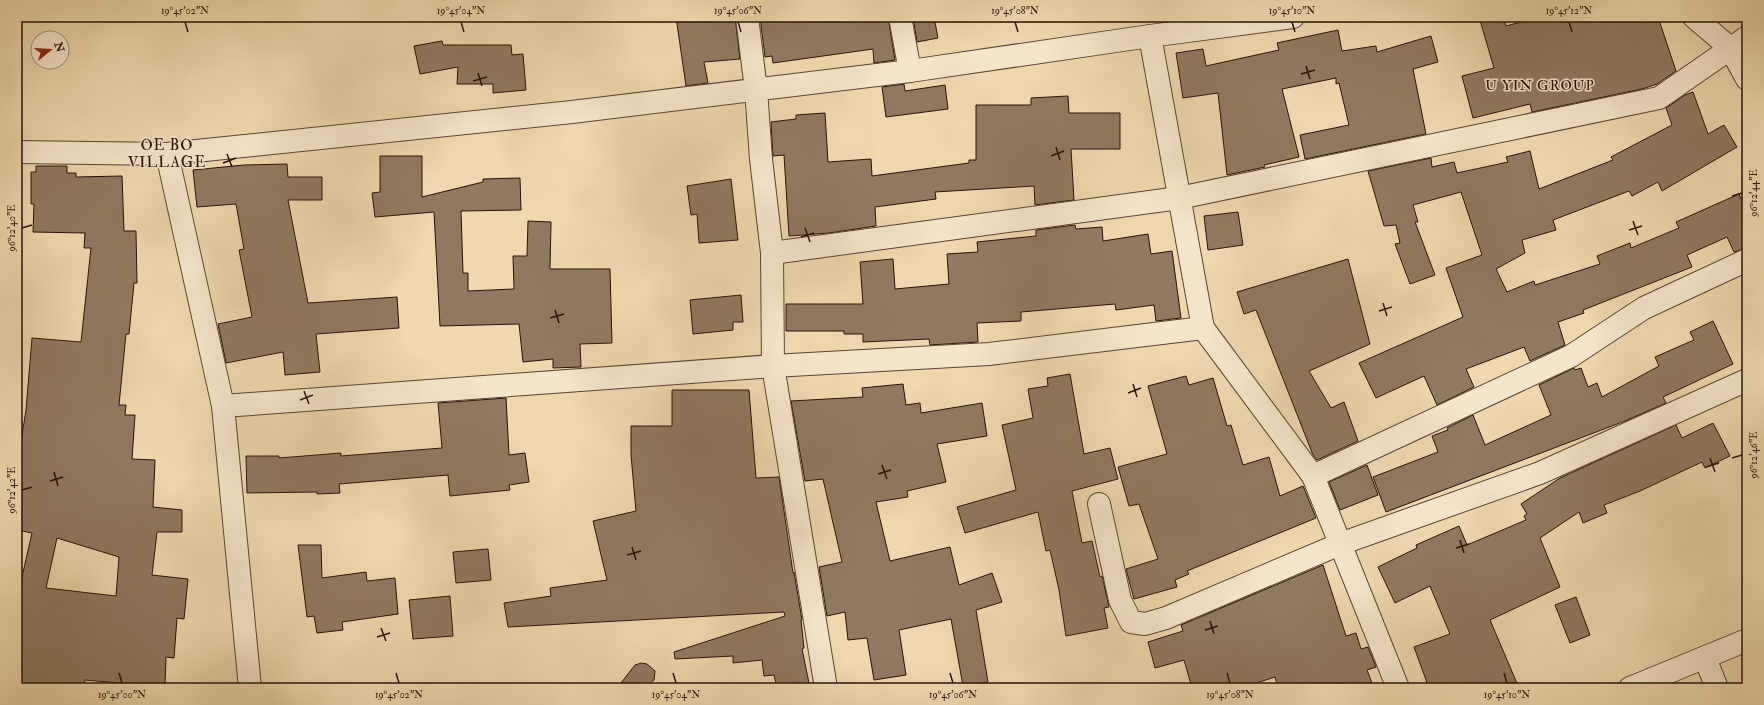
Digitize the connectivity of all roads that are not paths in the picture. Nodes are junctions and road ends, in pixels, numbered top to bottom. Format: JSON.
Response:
{"nodes":[{"id":1,"x":747,"y":17,"type":"edge"},
{"id":2,"x":900,"y":17,"type":"edge"},
{"id":3,"x":1293,"y":17,"type":"edge"},
{"id":4,"x":1694,"y":17,"type":"edge"},
{"id":5,"x":1150,"y":36,"type":"junction"},
{"id":6,"x":1738,"y":42,"type":"edge"},
{"id":7,"x":910,"y":71,"type":"junction"},
{"id":8,"x":1747,"y":79,"type":"edge"},
{"id":9,"x":756,"y":90,"type":"junction"},
{"id":10,"x":17,"y":152,"type":"edge"},
{"id":11,"x":167,"y":154,"type":"junction"},
{"id":12,"x":1179,"y":198,"type":"junction"},
{"id":13,"x":772,"y":252,"type":"junction"},
{"id":14,"x":1747,"y":260,"type":"edge"},
{"id":15,"x":1203,"y":328,"type":"junction"},
{"id":16,"x":773,"y":366,"type":"junction"},
{"id":17,"x":1747,"y":380,"type":"edge"},
{"id":18,"x":223,"y":406,"type":"junction"},
{"id":19,"x":1313,"y":476,"type":"junction"},
{"id":20,"x":1099,"y":504,"type":"dead end"},
{"id":21,"x":1340,"y":544,"type":"junction"},
{"id":22,"x":1747,"y":640,"type":"edge"},
{"id":23,"x":1705,"y":658,"type":"junction"},
{"id":24,"x":250,"y":688,"type":"edge"},
{"id":25,"x":826,"y":688,"type":"edge"},
{"id":26,"x":1398,"y":688,"type":"edge"},
{"id":27,"x":1630,"y":688,"type":"edge"},
{"id":28,"x":1717,"y":688,"type":"edge"}],
"edges":[{"from":1,"to":9,"type":"street"},
{"from":2,"to":7,"type":"street"},
{"from":3,"to":5,"type":"street"},
{"from":4,"to":6,"type":"street"},
{"from":5,"to":7,"type":"street"},
{"from":5,"to":12,"type":"street"},
{"from":6,"to":8,"type":"street"},
{"from":6,"to":12,"type":"street"},
{"from":7,"to":9,"type":"street"},
{"from":9,"to":11,"type":"street"},
{"from":9,"to":13,"type":"street"},
{"from":10,"to":11,"type":"street"},
{"from":11,"to":18,"type":"street"},
{"from":12,"to":13,"type":"street"},
{"from":12,"to":15,"type":"street"},
{"from":13,"to":16,"type":"street"},
{"from":14,"to":19,"type":"street"},
{"from":15,"to":16,"type":"street"},
{"from":15,"to":19,"type":"street"},
{"from":16,"to":18,"type":"street"},
{"from":16,"to":25,"type":"street"},
{"from":17,"to":21,"type":"street"},
{"from":18,"to":24,"type":"street"},
{"from":19,"to":21,"type":"street"},
{"from":20,"to":21,"type":"street"},
{"from":21,"to":26,"type":"street"},
{"from":22,"to":23,"type":"street"},
{"from":23,"to":27,"type":"street"},
{"from":23,"to":28,"type":"street"}]}
